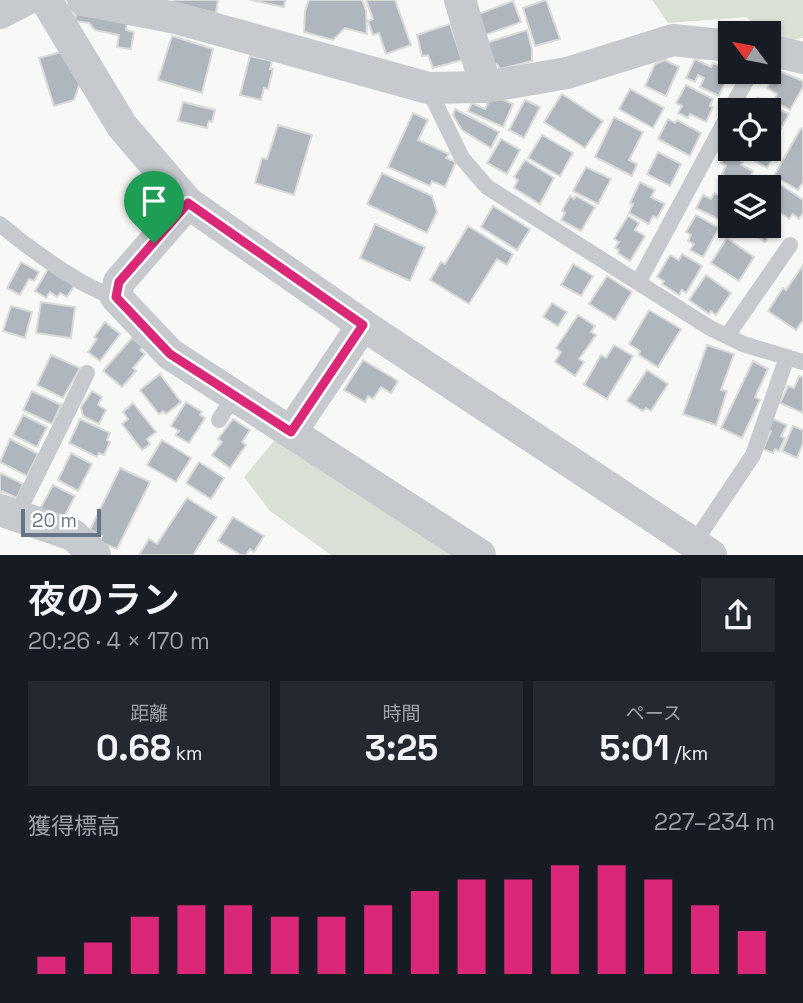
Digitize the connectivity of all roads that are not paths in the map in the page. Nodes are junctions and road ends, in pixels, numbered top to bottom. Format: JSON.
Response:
{"nodes":[{"id":1,"x":25,"y":0,"type":"edge"},
{"id":2,"x":46,"y":0,"type":"edge"},
{"id":3,"x":83,"y":0,"type":"edge"},
{"id":4,"x":460,"y":0,"type":"edge"},
{"id":5,"x":0,"y":13,"type":"edge"},
{"id":6,"x":718,"y":45,"type":"edge"},
{"id":7,"x":781,"y":53,"type":"edge"},
{"id":8,"x":803,"y":58,"type":"edge"},
{"id":9,"x":485,"y":87,"type":"junction"},
{"id":10,"x":428,"y":88,"type":"junction"},
{"id":11,"x":718,"y":133,"type":"edge"},
{"id":12,"x":188,"y":203,"type":"junction"},
{"id":13,"x":0,"y":224,"type":"edge"},
{"id":14,"x":790,"y":244,"type":"dead end"},
{"id":15,"x":639,"y":281,"type":"junction"},
{"id":16,"x":116,"y":297,"type":"junction"},
{"id":17,"x":363,"y":325,"type":"junction"},
{"id":18,"x":727,"y":336,"type":"junction"},
{"id":19,"x":787,"y":357,"type":"junction"},
{"id":20,"x":803,"y":362,"type":"edge"},
{"id":21,"x":87,"y":373,"type":"dead end"},
{"id":22,"x":291,"y":432,"type":"junction"},
{"id":23,"x":8,"y":513,"type":"edge"},
{"id":24,"x":702,"y":549,"type":"edge"},
{"id":25,"x":95,"y":555,"type":"edge"},
{"id":26,"x":480,"y":555,"type":"edge"}],
"edges":[{"from":1,"to":5,"type":"street"},
{"from":2,"to":12,"type":"street"},
{"from":3,"to":10,"type":"street"},
{"from":4,"to":9,"type":"street"},
{"from":6,"to":9,"type":"street"},
{"from":7,"to":8,"type":"street"},
{"from":9,"to":10,"type":"street"},
{"from":10,"to":15,"type":"lane"},
{"from":11,"to":15,"type":"lane"},
{"from":12,"to":16,"type":"street"},
{"from":12,"to":17,"type":"street"},
{"from":13,"to":16,"type":"lane"},
{"from":14,"to":18,"type":"lane"},
{"from":15,"to":18,"type":"lane"},
{"from":16,"to":22,"type":"street"},
{"from":17,"to":22,"type":"street"},
{"from":17,"to":24,"type":"street"},
{"from":18,"to":19,"type":"lane"},
{"from":19,"to":20,"type":"lane"},
{"from":19,"to":24,"type":"lane"},
{"from":21,"to":23,"type":"lane"},
{"from":22,"to":26,"type":"street"},
{"from":23,"to":25,"type":"street"}]}
